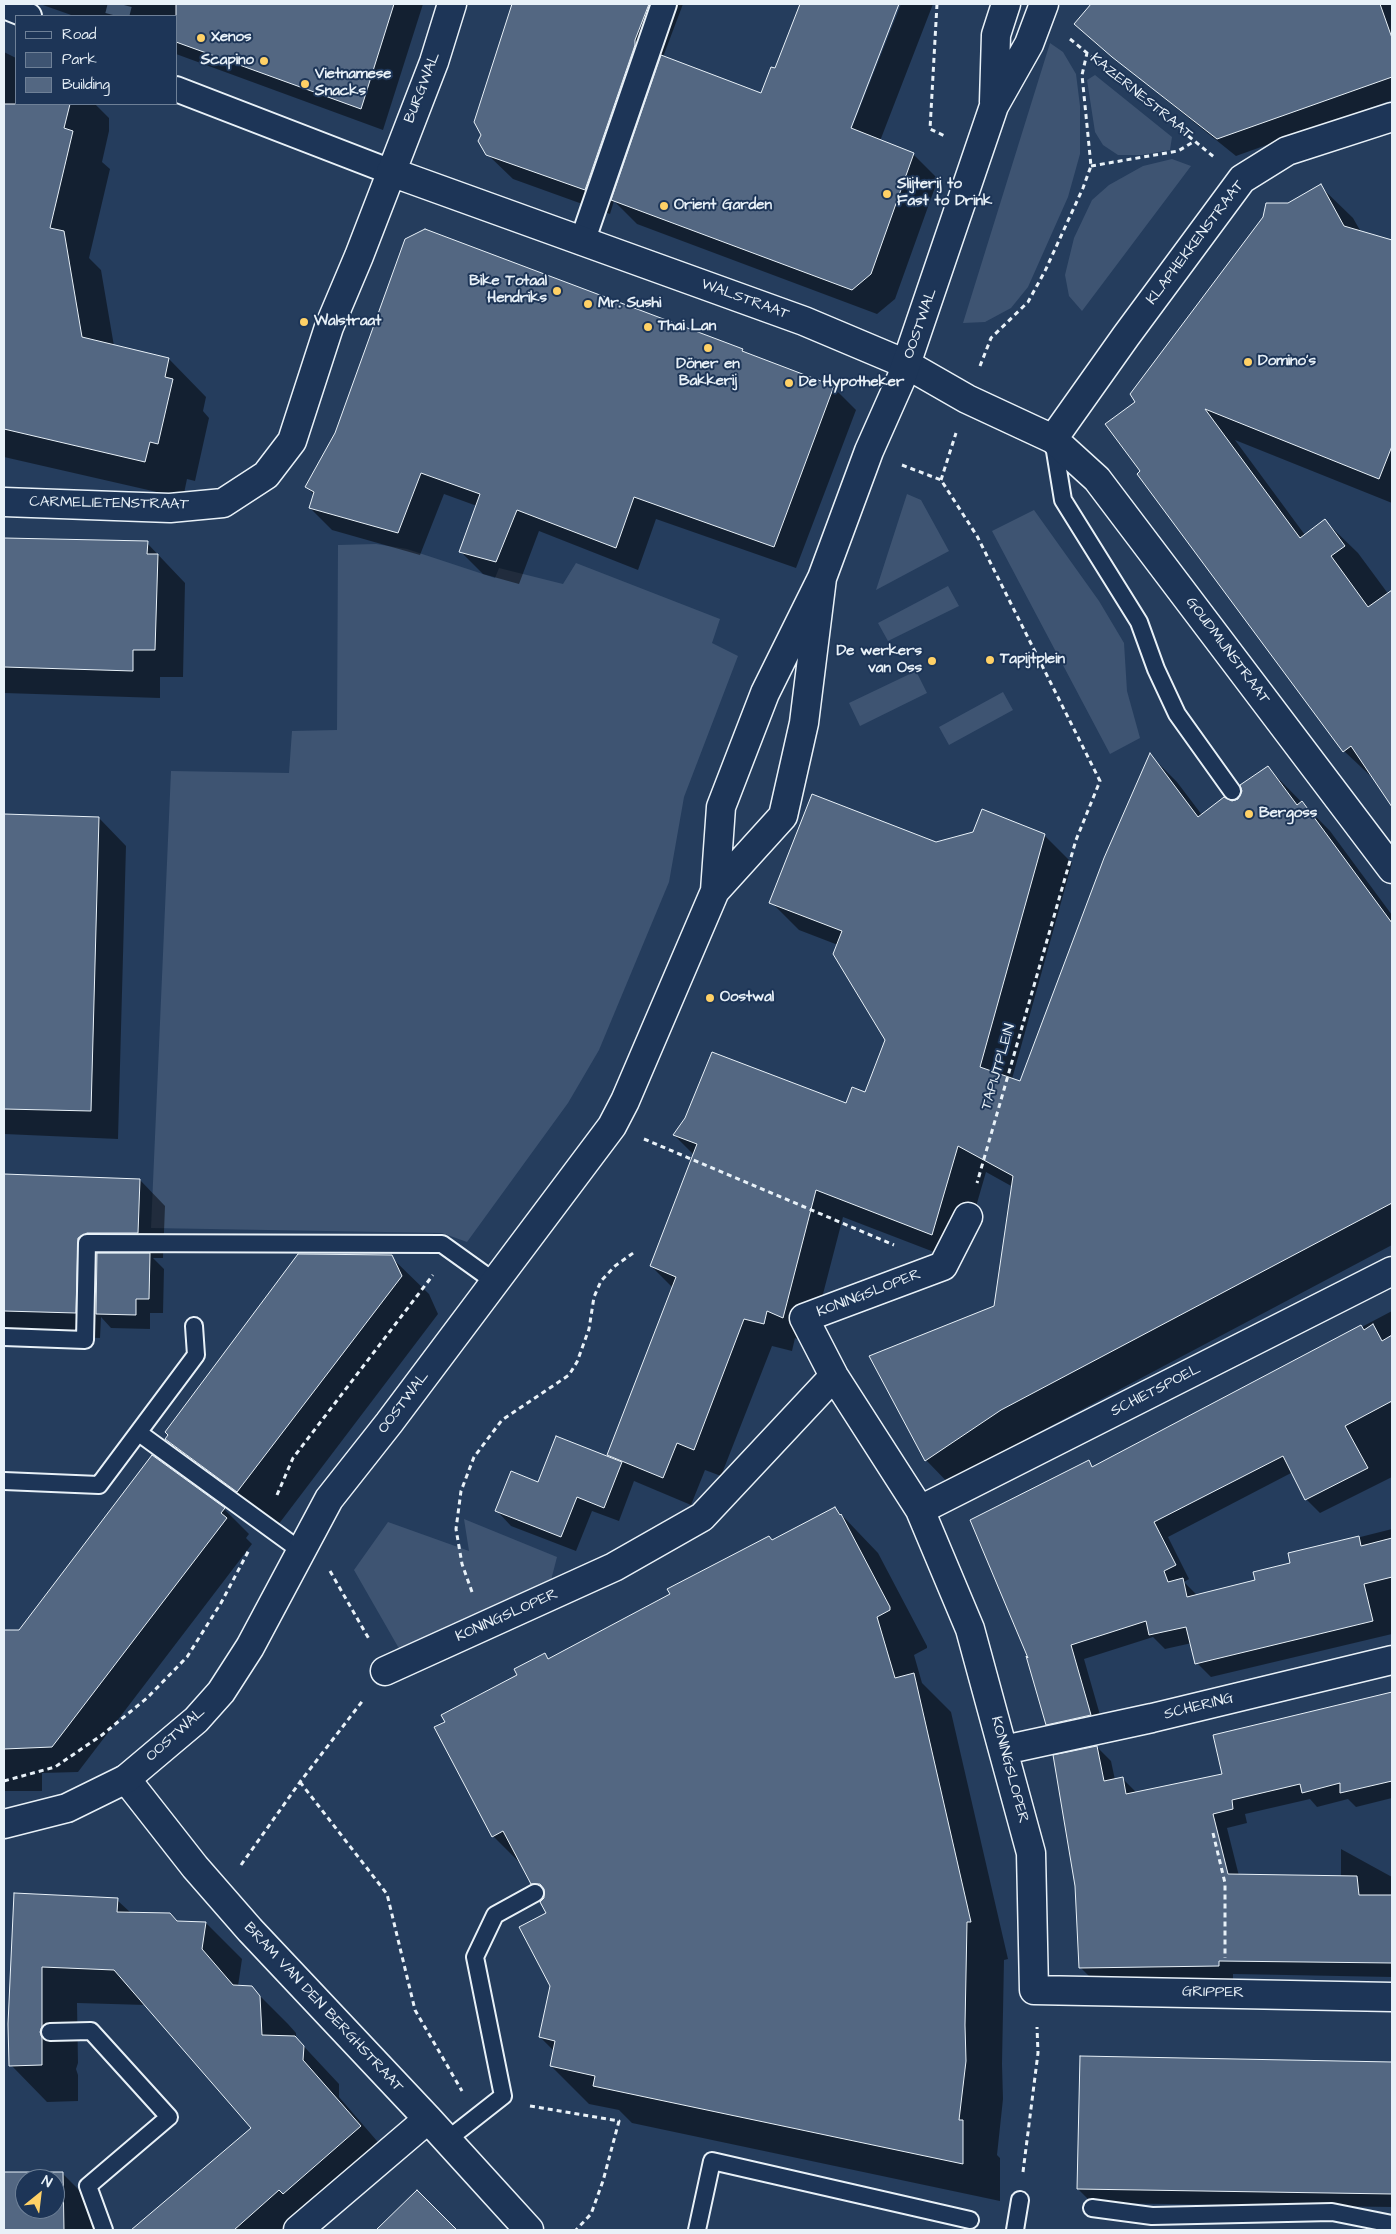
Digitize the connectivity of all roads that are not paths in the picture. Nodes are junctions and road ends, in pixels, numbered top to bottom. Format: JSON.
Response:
{"nodes":[{"id":1,"x":452,"y":4,"type":"edge"},
{"id":2,"x":664,"y":4,"type":"edge"},
{"id":3,"x":1006,"y":4,"type":"edge"},
{"id":4,"x":4,"y":6,"type":"edge"},
{"id":5,"x":1042,"y":10,"type":"edge"},
{"id":6,"x":26,"y":15,"type":"edge"},
{"id":7,"x":178,"y":90,"type":"edge"},
{"id":8,"x":994,"y":106,"type":"junction"},
{"id":9,"x":1392,"y":117,"type":"edge"},
{"id":10,"x":391,"y":172,"type":"junction"},
{"id":11,"x":582,"y":242,"type":"junction"},
{"id":12,"x":906,"y":364,"type":"junction"},
{"id":13,"x":1053,"y":439,"type":"junction"},
{"id":14,"x":4,"y":502,"type":"edge"},
{"id":15,"x":822,"y":578,"type":"junction"},
{"id":16,"x":1232,"y":792,"type":"dead end"},
{"id":17,"x":1392,"y":869,"type":"edge"},
{"id":18,"x":716,"y":891,"type":"junction"},
{"id":19,"x":968,"y":1217,"type":"road end"},
{"id":20,"x":1392,"y":1271,"type":"edge"},
{"id":21,"x":495,"y":1282,"type":"junction"},
{"id":22,"x":194,"y":1326,"type":"dead end"},
{"id":23,"x":4,"y":1336,"type":"edge"},
{"id":24,"x":834,"y":1376,"type":"junction"},
{"id":25,"x":139,"y":1433,"type":"junction"},
{"id":26,"x":4,"y":1481,"type":"edge"},
{"id":27,"x":920,"y":1510,"type":"junction"},
{"id":28,"x":301,"y":1551,"type":"junction"},
{"id":29,"x":1392,"y":1660,"type":"edge"},
{"id":30,"x":386,"y":1671,"type":"road end"},
{"id":31,"x":1004,"y":1750,"type":"junction"},
{"id":32,"x":126,"y":1779,"type":"junction"},
{"id":33,"x":4,"y":1824,"type":"edge"},
{"id":34,"x":535,"y":1893,"type":"dead end"},
{"id":35,"x":1034,"y":1990,"type":"joint"},
{"id":36,"x":1392,"y":1997,"type":"edge"},
{"id":37,"x":50,"y":2032,"type":"dead end"},
{"id":38,"x":428,"y":2119,"type":"junction"},
{"id":39,"x":447,"y":2140,"type":"junction"},
{"id":40,"x":1020,"y":2200,"type":"road end"},
{"id":41,"x":1092,"y":2208,"type":"dead end"},
{"id":42,"x":970,"y":2220,"type":"dead end"},
{"id":43,"x":1392,"y":2224,"type":"edge"},
{"id":44,"x":104,"y":2230,"type":"edge"},
{"id":45,"x":298,"y":2230,"type":"edge"},
{"id":46,"x":529,"y":2230,"type":"edge"},
{"id":47,"x":697,"y":2230,"type":"edge"},
{"id":48,"x":1015,"y":2230,"type":"edge"}],
"edges":[{"from":1,"to":10,"type":"street","name":"BURGWAL"},
{"from":2,"to":11,"type":"street"},
{"from":3,"to":8,"type":"street","name":"OOSTWAL"},
{"from":4,"to":6,"type":"street"},
{"from":5,"to":8,"type":"street","name":"OOSTWAL"},
{"from":7,"to":10,"type":"street","name":"WALSTRAAT"},
{"from":8,"to":12,"type":"street","name":"OOSTWAL"},
{"from":9,"to":13,"type":"street","name":"KLAPHEKKENSTRAAT"},
{"from":10,"to":11,"type":"street","name":"WALSTRAAT"},
{"from":10,"to":14,"type":"street","name":"CARMELIETENSTRAAT"},
{"from":11,"to":12,"type":"street","name":"WALSTRAAT"},
{"from":12,"to":13,"type":"street"},
{"from":12,"to":15,"type":"street","name":"OOSTWAL"},
{"from":13,"to":16,"type":"lane"},
{"from":13,"to":17,"type":"street","name":"GOUDMIJNSTRAAT"},
{"from":15,"to":18,"type":"street","name":"OOSTWAL"},
{"from":15,"to":18,"type":"street","name":"OOSTWAL"},
{"from":18,"to":21,"type":"street","name":"OOSTWAL"},
{"from":19,"to":24,"type":"street","name":"KONINGSLOPER"},
{"from":20,"to":27,"type":"street","name":"SCHIETSPOEL"},
{"from":21,"to":23,"type":"lane"},
{"from":21,"to":28,"type":"street","name":"OOSTWAL"},
{"from":22,"to":25,"type":"lane"},
{"from":24,"to":27,"type":"street","name":"KONINGSLOPER"},
{"from":24,"to":30,"type":"street","name":"KONINGSLOPER"},
{"from":25,"to":26,"type":"lane"},
{"from":25,"to":28,"type":"lane"},
{"from":27,"to":31,"type":"street","name":"KONINGSLOPER"},
{"from":28,"to":32,"type":"street","name":"OOSTWAL"},
{"from":29,"to":31,"type":"street","name":"SCHERING"},
{"from":31,"to":35,"type":"street","name":"KONINGSLOPER"},
{"from":32,"to":33,"type":"street","name":"OOSTWAL"},
{"from":32,"to":38,"type":"street","name":"BRAM VAN DEN BERGHSTRAAT"},
{"from":34,"to":39,"type":"lane"},
{"from":35,"to":36,"type":"street","name":"GRIPPER"},
{"from":37,"to":44,"type":"lane"},
{"from":38,"to":39,"type":"street","name":"BRAM VAN DEN BERGHSTRAAT"},
{"from":38,"to":45,"type":"street"},
{"from":39,"to":46,"type":"street","name":"BRAM VAN DEN BERGHSTRAAT"},
{"from":40,"to":48,"type":"lane"},
{"from":41,"to":43,"type":"lane"},
{"from":42,"to":47,"type":"lane"}]}
